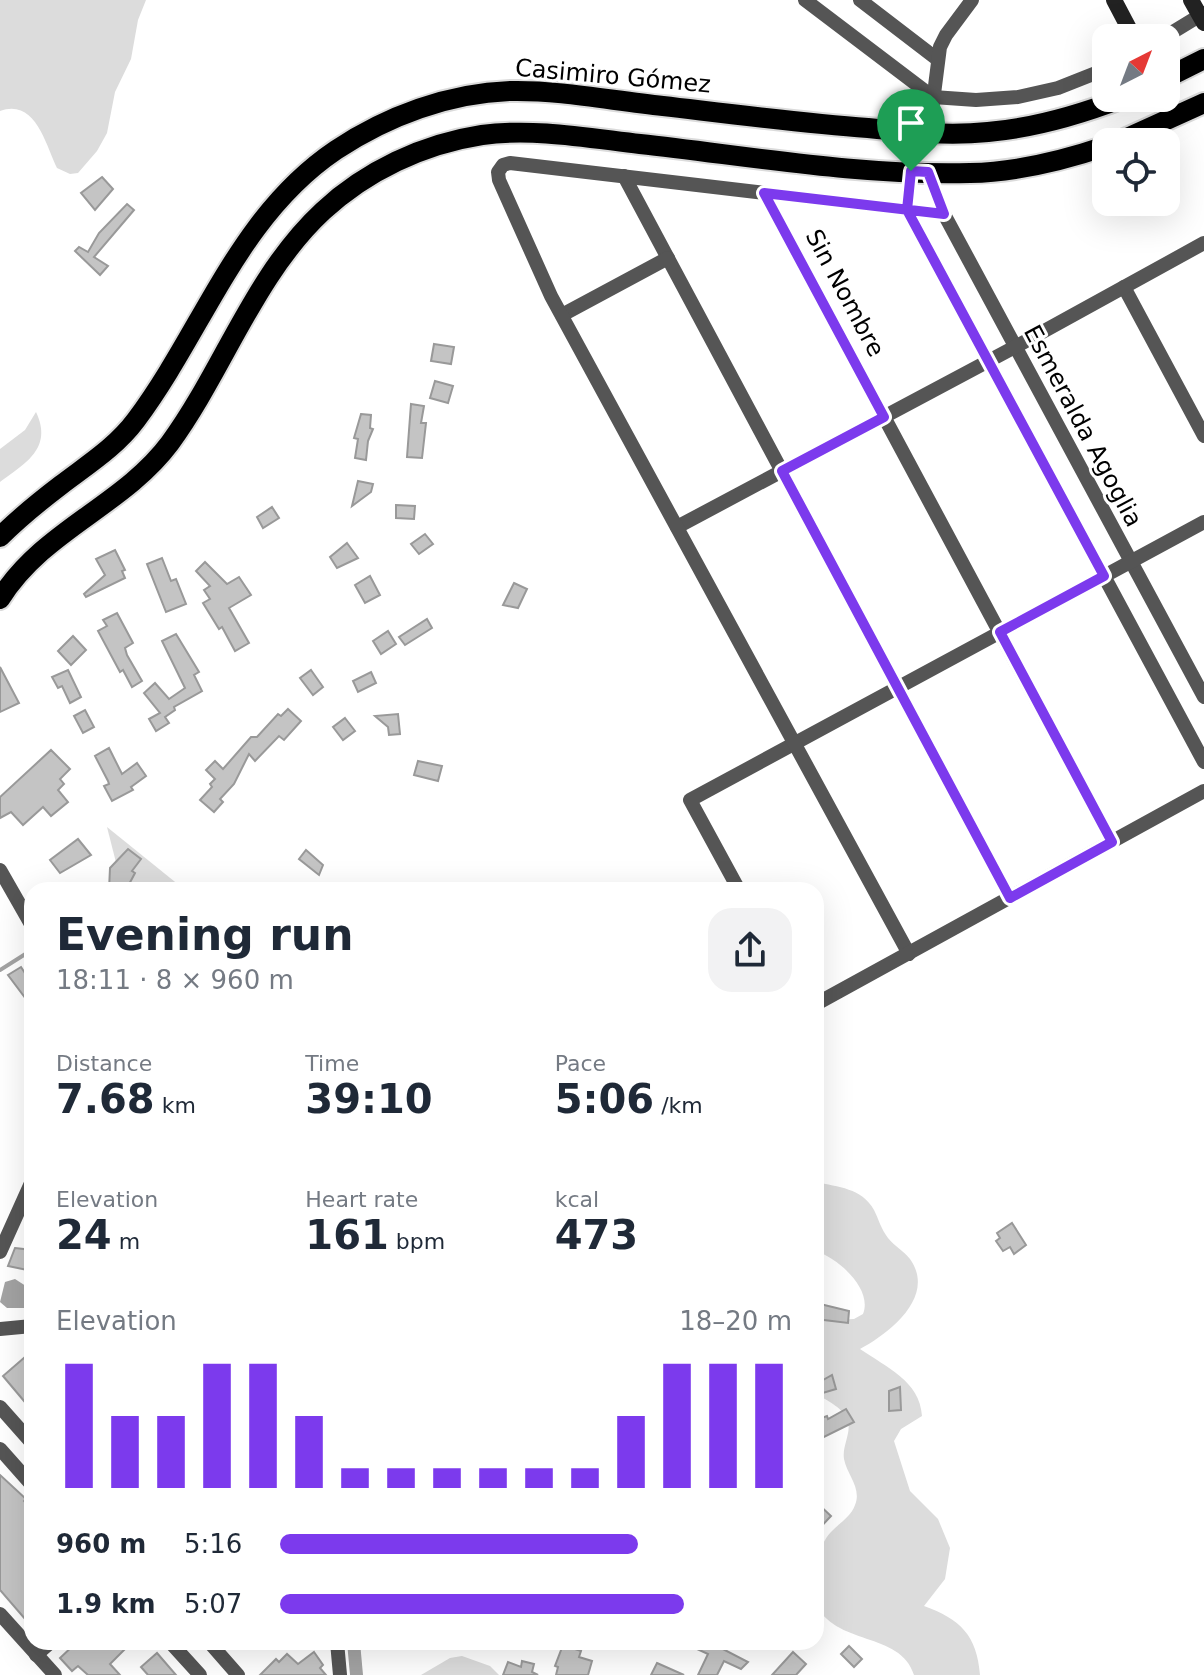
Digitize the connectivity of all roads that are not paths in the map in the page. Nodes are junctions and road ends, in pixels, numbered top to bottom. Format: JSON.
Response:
{"nodes":[{"id":1,"x":805,"y":0,"type":"edge"},
{"id":2,"x":860,"y":0,"type":"edge"},
{"id":3,"x":972,"y":0,"type":"edge"},
{"id":4,"x":1114,"y":0,"type":"edge"},
{"id":5,"x":1191,"y":0,"type":"edge"},
{"id":6,"x":1203,"y":17,"type":"edge"},
{"id":7,"x":1127,"y":24,"type":"edge"},
{"id":8,"x":1180,"y":29,"type":"edge"},
{"id":9,"x":937,"y":59,"type":"junction"},
{"id":10,"x":1204,"y":59,"type":"edge"},
{"id":11,"x":1180,"y":71,"type":"edge"},
{"id":12,"x":1092,"y":75,"type":"edge"},
{"id":13,"x":933,"y":97,"type":"junction"},
{"id":14,"x":1204,"y":103,"type":"edge"},
{"id":15,"x":1092,"y":109,"type":"edge"},
{"id":16,"x":1149,"y":128,"type":"edge"},
{"id":17,"x":929,"y":133,"type":"junction"},
{"id":18,"x":1092,"y":150,"type":"edge"},
{"id":19,"x":920,"y":172,"type":"junction"},
{"id":20,"x":624,"y":176,"type":"junction"},
{"id":21,"x":764,"y":193,"type":"junction"},
{"id":22,"x":907,"y":210,"type":"junction"},
{"id":23,"x":944,"y":214,"type":"junction"},
{"id":24,"x":1204,"y":243,"type":"edge"},
{"id":25,"x":668,"y":258,"type":"junction"},
{"id":26,"x":1124,"y":287,"type":"junction"},
{"id":27,"x":562,"y":315,"type":"junction"},
{"id":28,"x":1015,"y":347,"type":"junction"},
{"id":29,"x":989,"y":361,"type":"junction"},
{"id":30,"x":884,"y":417,"type":"junction"},
{"id":31,"x":1204,"y":436,"type":"edge"},
{"id":32,"x":782,"y":471,"type":"junction"},
{"id":33,"x":1204,"y":522,"type":"edge"},
{"id":34,"x":677,"y":527,"type":"junction"},
{"id":35,"x":0,"y":537,"type":"edge"},
{"id":36,"x":1131,"y":562,"type":"junction"},
{"id":37,"x":1104,"y":576,"type":"junction"},
{"id":38,"x":0,"y":599,"type":"edge"},
{"id":39,"x":1000,"y":632,"type":"junction"},
{"id":40,"x":898,"y":688,"type":"junction"},
{"id":41,"x":1204,"y":697,"type":"edge"},
{"id":42,"x":795,"y":743,"type":"junction"},
{"id":43,"x":1204,"y":762,"type":"edge"},
{"id":44,"x":1204,"y":791,"type":"edge"},
{"id":45,"x":1112,"y":842,"type":"junction"},
{"id":46,"x":0,"y":870,"type":"edge"},
{"id":47,"x":735,"y":882,"type":"edge"},
{"id":48,"x":1010,"y":898,"type":"junction"},
{"id":49,"x":24,"y":912,"type":"edge"},
{"id":50,"x":909,"y":954,"type":"junction"},
{"id":51,"x":824,"y":1000,"type":"edge"},
{"id":52,"x":24,"y":1199,"type":"edge"},
{"id":53,"x":0,"y":1252,"type":"edge"},
{"id":54,"x":24,"y":1327,"type":"edge"},
{"id":55,"x":0,"y":1329,"type":"edge"},
{"id":56,"x":0,"y":1407,"type":"edge"},
{"id":57,"x":24,"y":1434,"type":"edge"},
{"id":58,"x":0,"y":1449,"type":"edge"},
{"id":59,"x":24,"y":1476,"type":"edge"},
{"id":60,"x":0,"y":1614,"type":"edge"},
{"id":61,"x":24,"y":1641,"type":"edge"},
{"id":62,"x":32,"y":1650,"type":"edge"},
{"id":63,"x":42,"y":1650,"type":"edge"},
{"id":64,"x":177,"y":1650,"type":"edge"},
{"id":65,"x":216,"y":1650,"type":"edge"},
{"id":66,"x":338,"y":1650,"type":"edge"},
{"id":67,"x":36,"y":1655,"type":"junction"},
{"id":68,"x":55,"y":1675,"type":"edge"},
{"id":69,"x":200,"y":1675,"type":"edge"},
{"id":70,"x":238,"y":1675,"type":"edge"},
{"id":71,"x":340,"y":1675,"type":"edge"}],
"edges":[{"from":1,"to":13,"type":"street"},
{"from":2,"to":9,"type":"street"},
{"from":3,"to":9,"type":"street"},
{"from":4,"to":7,"type":"street"},
{"from":5,"to":6,"type":"street"},
{"from":6,"to":8,"type":"street"},
{"from":9,"to":13,"type":"street"},
{"from":10,"to":11,"type":"main road"},
{"from":12,"to":13,"type":"street"},
{"from":13,"to":17,"type":"street"},
{"from":14,"to":16,"type":"main road"},
{"from":15,"to":17,"type":"main road","name":"Casimiro Gómez"},
{"from":17,"to":35,"type":"main road","name":"Casimiro Gómez"},
{"from":18,"to":19,"type":"main road"},
{"from":19,"to":22,"type":"street"},
{"from":19,"to":23,"type":"street","name":"Esmeralda Agoglia"},
{"from":19,"to":38,"type":"main road"},
{"from":20,"to":21,"type":"street"},
{"from":20,"to":25,"type":"street"},
{"from":20,"to":27,"type":"street"},
{"from":21,"to":22,"type":"street"},
{"from":21,"to":30,"type":"street","name":"Sin Nombre"},
{"from":22,"to":23,"type":"street"},
{"from":22,"to":29,"type":"street"},
{"from":23,"to":28,"type":"street","name":"Esmeralda Agoglia"},
{"from":24,"to":26,"type":"street"},
{"from":25,"to":27,"type":"street"},
{"from":25,"to":32,"type":"street"},
{"from":26,"to":28,"type":"street"},
{"from":26,"to":31,"type":"street"},
{"from":27,"to":34,"type":"street"},
{"from":28,"to":29,"type":"street"},
{"from":28,"to":36,"type":"street","name":"Esmeralda Agoglia"},
{"from":29,"to":30,"type":"street"},
{"from":29,"to":37,"type":"street"},
{"from":30,"to":32,"type":"street"},
{"from":30,"to":39,"type":"street","name":"Sin Nombre"},
{"from":32,"to":34,"type":"street"},
{"from":32,"to":40,"type":"street"},
{"from":33,"to":36,"type":"street"},
{"from":34,"to":42,"type":"street"},
{"from":36,"to":37,"type":"street"},
{"from":36,"to":41,"type":"street","name":"Esmeralda Agoglia"},
{"from":37,"to":39,"type":"street"},
{"from":37,"to":43,"type":"street"},
{"from":39,"to":40,"type":"street"},
{"from":39,"to":45,"type":"street","name":"Sin Nombre"},
{"from":40,"to":42,"type":"street"},
{"from":40,"to":48,"type":"street"},
{"from":42,"to":47,"type":"street"},
{"from":42,"to":50,"type":"street"},
{"from":44,"to":45,"type":"street"},
{"from":45,"to":48,"type":"street"},
{"from":46,"to":49,"type":"street"},
{"from":48,"to":50,"type":"street"},
{"from":50,"to":51,"type":"street"},
{"from":52,"to":53,"type":"street"},
{"from":54,"to":55,"type":"street"},
{"from":56,"to":57,"type":"street"},
{"from":58,"to":59,"type":"street"},
{"from":60,"to":61,"type":"street"},
{"from":62,"to":67,"type":"street"},
{"from":63,"to":67,"type":"street"},
{"from":64,"to":69,"type":"street"},
{"from":65,"to":70,"type":"street"},
{"from":66,"to":71,"type":"street"},
{"from":67,"to":68,"type":"street"}]}
